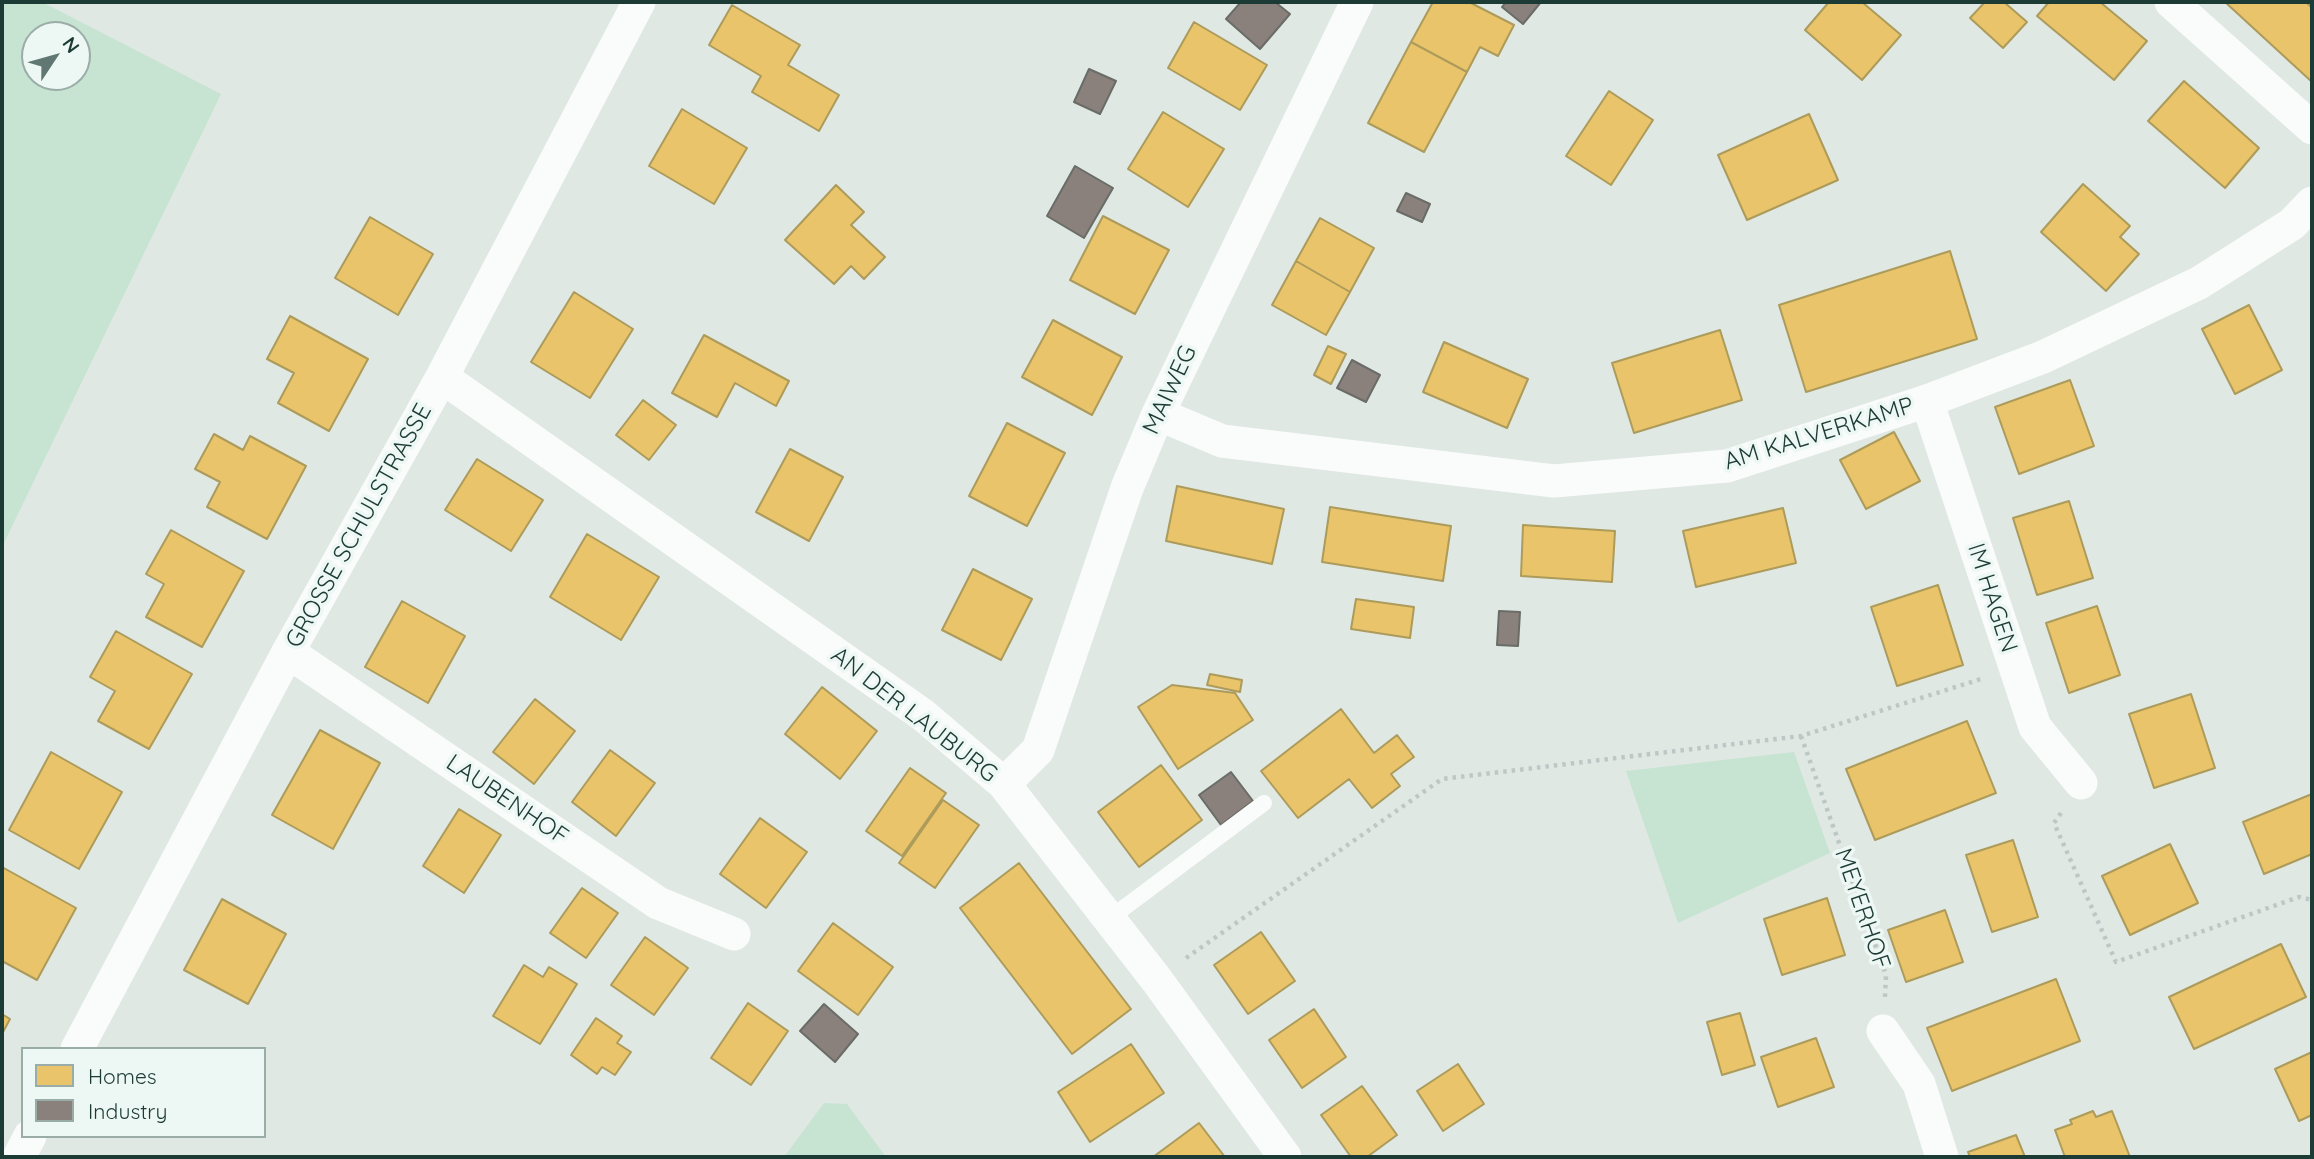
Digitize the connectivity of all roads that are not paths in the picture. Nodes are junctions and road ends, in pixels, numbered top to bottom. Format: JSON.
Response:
{"nodes":[{"id":1,"x":639,"y":2,"type":"edge"},
{"id":2,"x":1357,"y":2,"type":"edge"},
{"id":3,"x":2171,"y":2,"type":"edge"},
{"id":4,"x":2312,"y":128,"type":"edge"},
{"id":5,"x":2312,"y":203,"type":"edge"},
{"id":6,"x":442,"y":377,"type":"junction"},
{"id":7,"x":1927,"y":401,"type":"junction"},
{"id":8,"x":1158,"y":414,"type":"junction"},
{"id":9,"x":288,"y":652,"type":"junction"},
{"id":10,"x":2081,"y":783,"type":"road end"},
{"id":11,"x":1004,"y":784,"type":"junction"},
{"id":12,"x":1264,"y":803,"type":"dead end"},
{"id":13,"x":1109,"y":919,"type":"junction"},
{"id":14,"x":733,"y":934,"type":"dead end"},
{"id":15,"x":1883,"y":1031,"type":"road end"},
{"id":16,"x":78,"y":1047,"type":"edge"},
{"id":17,"x":29,"y":1138,"type":"edge"},
{"id":18,"x":19,"y":1157,"type":"edge"},
{"id":19,"x":1285,"y":1157,"type":"edge"},
{"id":20,"x":1942,"y":1157,"type":"edge"}],
"edges":[{"from":1,"to":6,"type":"street","name":"GROSSE SCHULSTRASSE"},
{"from":2,"to":8,"type":"street","name":"MAIWEG"},
{"from":3,"to":4,"type":"street"},
{"from":5,"to":7,"type":"street","name":"AM KALVERKAMP"},
{"from":6,"to":9,"type":"street","name":"GROSSE SCHULSTRASSE"},
{"from":6,"to":11,"type":"street","name":"AN DER LAUBURG"},
{"from":7,"to":8,"type":"street","name":"AM KALVERKAMP"},
{"from":7,"to":10,"type":"street","name":"IM HAGEN"},
{"from":8,"to":11,"type":"street","name":"MAIWEG"},
{"from":9,"to":14,"type":"street","name":"LAUBENHOF"},
{"from":9,"to":16,"type":"street","name":"GROSSE SCHULSTRASSE"},
{"from":11,"to":13,"type":"street","name":"AN DER LAUBURG"},
{"from":12,"to":13,"type":"lane"},
{"from":13,"to":19,"type":"street","name":"AN DER LAUBURG"},
{"from":15,"to":20,"type":"street"},
{"from":17,"to":18,"type":"street"}]}
